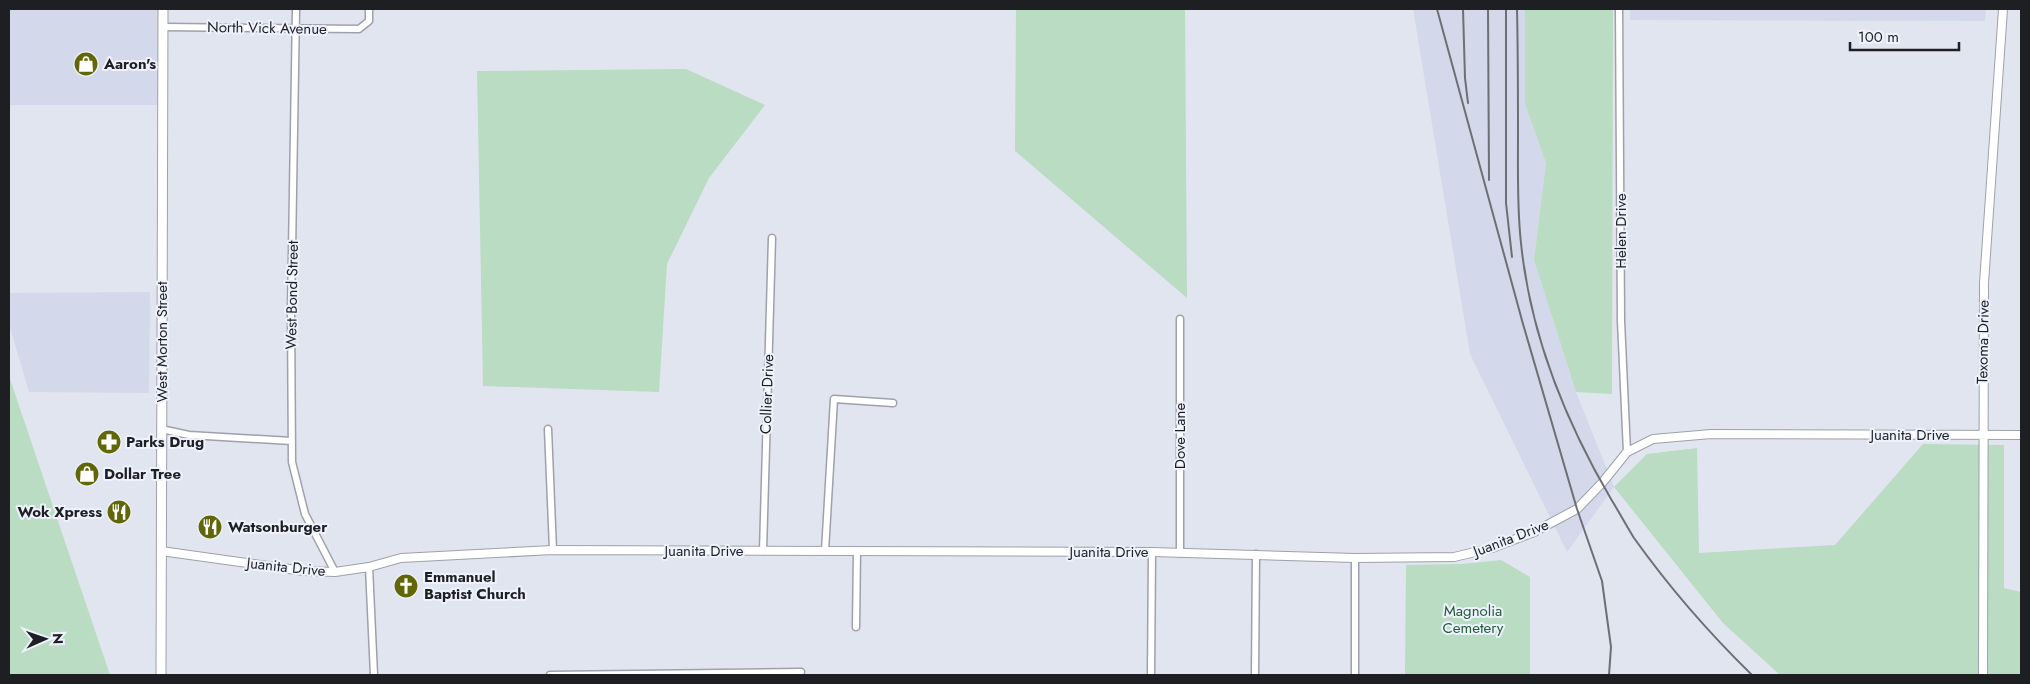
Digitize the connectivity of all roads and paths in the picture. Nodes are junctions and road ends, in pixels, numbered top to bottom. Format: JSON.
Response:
{"nodes":[{"id":1,"x":163,"y":9,"type":"edge"},
{"id":2,"x":296,"y":9,"type":"edge"},
{"id":3,"x":369,"y":9,"type":"edge"},
{"id":4,"x":1620,"y":9,"type":"edge"},
{"id":5,"x":2003,"y":9,"type":"edge"},
{"id":6,"x":163,"y":27,"type":"junction"},
{"id":7,"x":296,"y":28,"type":"junction"},
{"id":8,"x":772,"y":238,"type":"dead end"},
{"id":9,"x":1180,"y":319,"type":"dead end"},
{"id":10,"x":893,"y":403,"type":"dead end"},
{"id":11,"x":161,"y":429,"type":"junction"},
{"id":12,"x":548,"y":429,"type":"dead end"},
{"id":13,"x":1982,"y":435,"type":"junction"},
{"id":14,"x":2021,"y":435,"type":"edge"},
{"id":15,"x":292,"y":441,"type":"junction"},
{"id":16,"x":1627,"y":452,"type":"junction"},
{"id":17,"x":553,"y":550,"type":"junction"},
{"id":18,"x":161,"y":551,"type":"junction"},
{"id":19,"x":763,"y":551,"type":"junction"},
{"id":20,"x":825,"y":551,"type":"junction"},
{"id":21,"x":857,"y":551,"type":"junction"},
{"id":22,"x":1152,"y":552,"type":"junction"},
{"id":23,"x":1180,"y":553,"type":"junction"},
{"id":24,"x":1256,"y":554,"type":"junction"},
{"id":25,"x":1355,"y":558,"type":"junction"},
{"id":26,"x":369,"y":566,"type":"junction"},
{"id":27,"x":336,"y":572,"type":"junction"},
{"id":28,"x":856,"y":627,"type":"dead end"},
{"id":29,"x":801,"y":672,"type":"dead end"},
{"id":30,"x":161,"y":675,"type":"edge"},
{"id":31,"x":374,"y":675,"type":"edge"},
{"id":32,"x":550,"y":675,"type":"edge"},
{"id":33,"x":1151,"y":675,"type":"edge"},
{"id":34,"x":1255,"y":675,"type":"edge"},
{"id":35,"x":1355,"y":675,"type":"edge"},
{"id":36,"x":1983,"y":675,"type":"edge"}],
"edges":[{"from":1,"to":6,"type":"main road","name":"West Morton Street"},
{"from":2,"to":7,"type":"street","name":"West Bond Street"},
{"from":3,"to":7,"type":"street","name":"North Vick Avenue"},
{"from":4,"to":16,"type":"street","name":"Helen Drive"},
{"from":5,"to":13,"type":"street","name":"Texoma Drive"},
{"from":6,"to":7,"type":"street","name":"North Vick Avenue"},
{"from":6,"to":11,"type":"main road","name":"West Morton Street"},
{"from":7,"to":15,"type":"street","name":"West Bond Street"},
{"from":8,"to":19,"type":"street","name":"Collier Drive"},
{"from":9,"to":23,"type":"street","name":"Dove Lane"},
{"from":10,"to":20,"type":"street"},
{"from":11,"to":15,"type":"street"},
{"from":11,"to":18,"type":"main road","name":"West Morton Street"},
{"from":12,"to":17,"type":"street"},
{"from":13,"to":14,"type":"street","name":"Juanita Drive"},
{"from":13,"to":16,"type":"street","name":"Juanita Drive"},
{"from":13,"to":36,"type":"street","name":"Texoma Drive"},
{"from":15,"to":27,"type":"street","name":"West Bond Street"},
{"from":16,"to":25,"type":"street","name":"Juanita Drive"},
{"from":17,"to":19,"type":"street","name":"Juanita Drive"},
{"from":17,"to":26,"type":"street","name":"Juanita Drive"},
{"from":18,"to":27,"type":"street","name":"Juanita Drive"},
{"from":18,"to":30,"type":"main road","name":"West Morton Street"},
{"from":19,"to":20,"type":"street","name":"Juanita Drive"},
{"from":20,"to":21,"type":"street","name":"Juanita Drive"},
{"from":21,"to":22,"type":"street","name":"Juanita Drive"},
{"from":21,"to":28,"type":"street"},
{"from":22,"to":23,"type":"street","name":"Juanita Drive"},
{"from":22,"to":33,"type":"street"},
{"from":23,"to":24,"type":"street","name":"Juanita Drive"},
{"from":24,"to":25,"type":"street","name":"Juanita Drive"},
{"from":24,"to":34,"type":"street"},
{"from":25,"to":35,"type":"street"},
{"from":26,"to":27,"type":"street","name":"Juanita Drive"},
{"from":26,"to":31,"type":"street"},
{"from":29,"to":32,"type":"street"}]}
